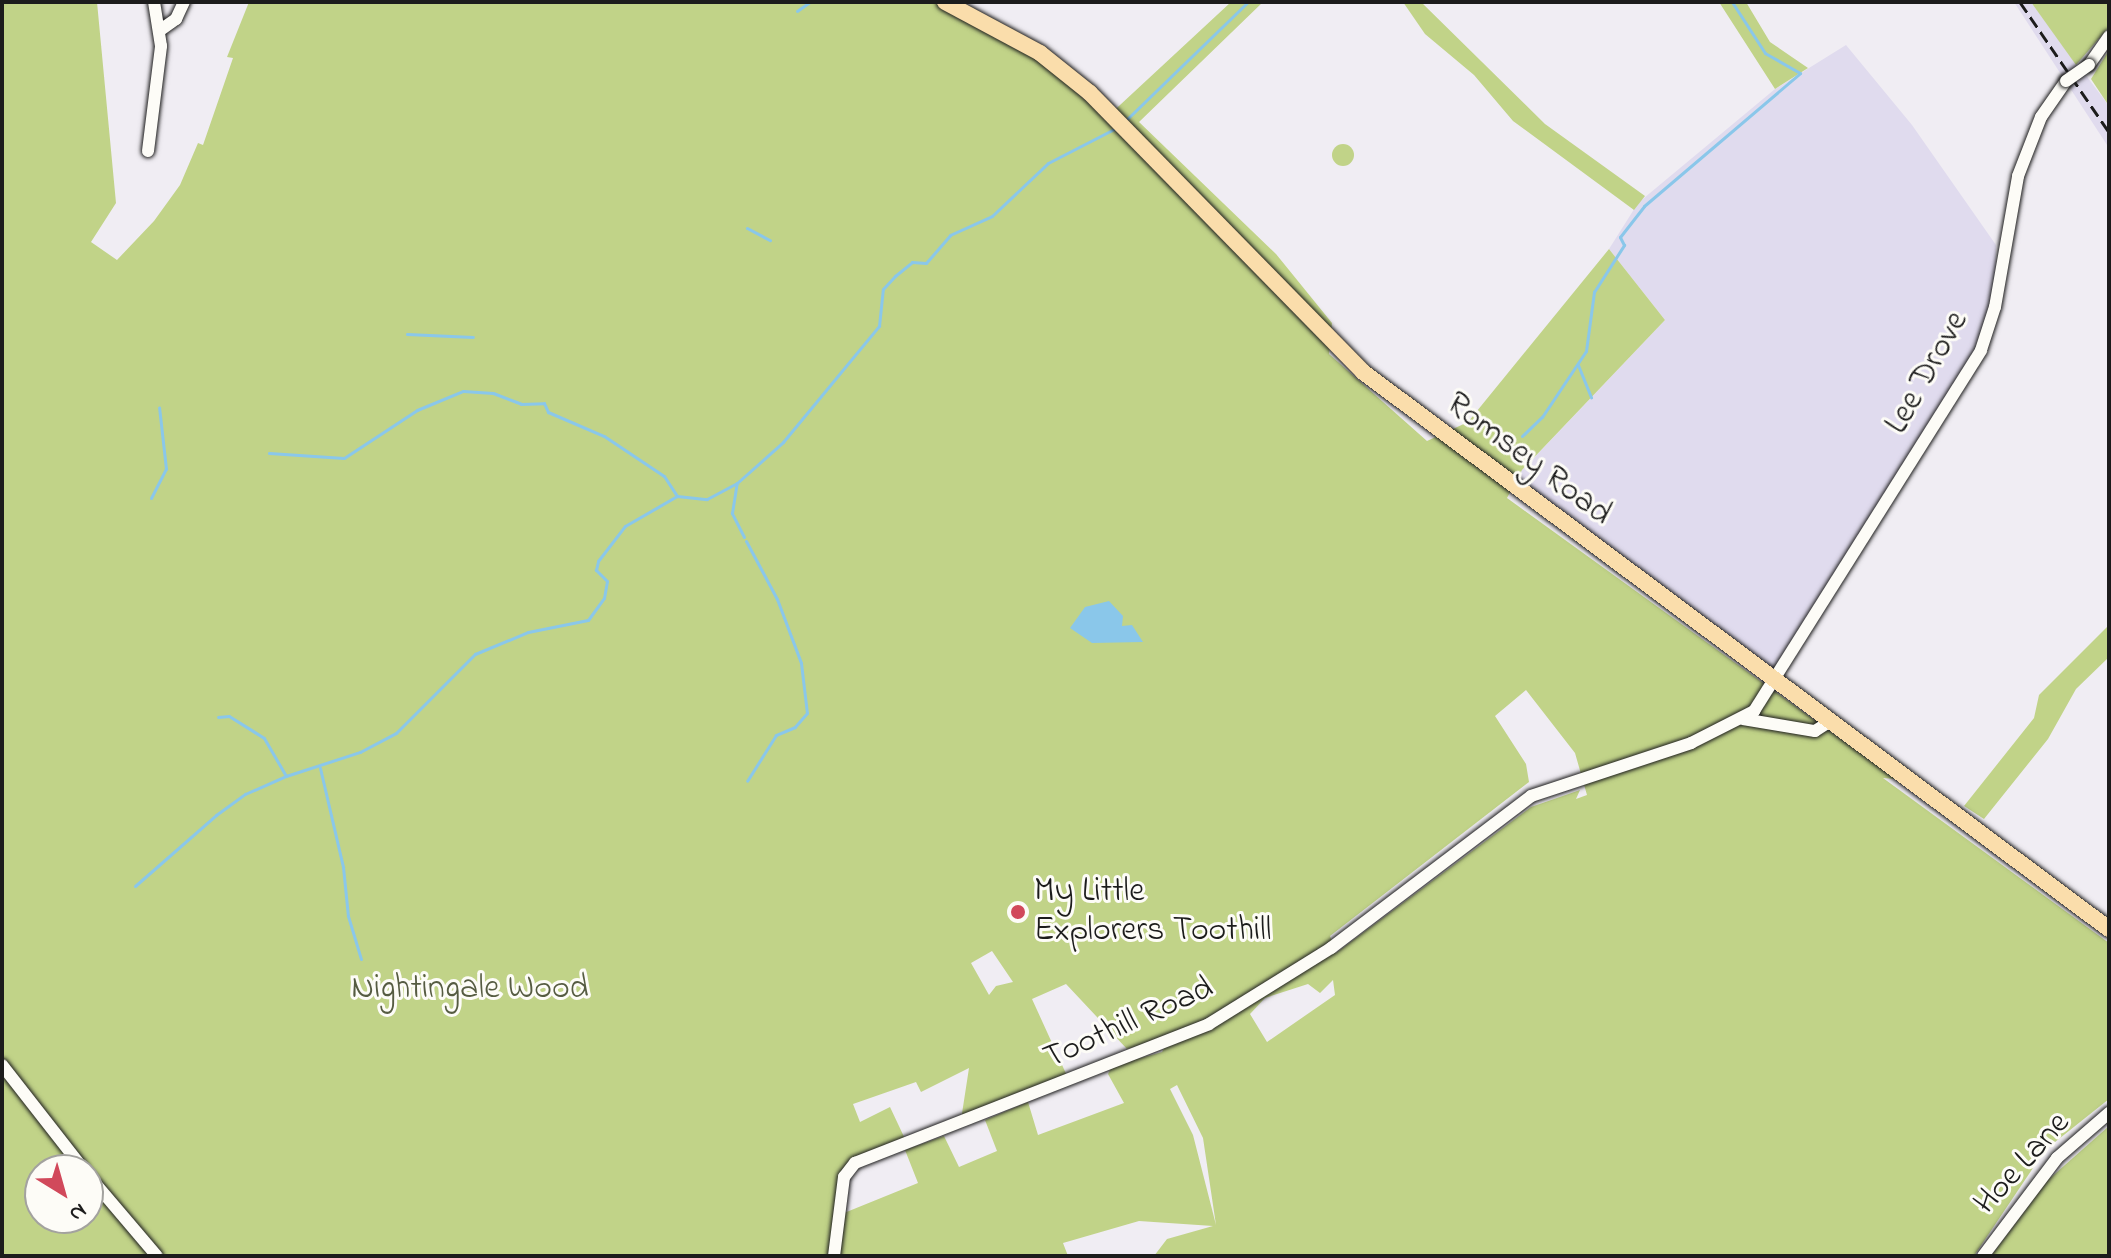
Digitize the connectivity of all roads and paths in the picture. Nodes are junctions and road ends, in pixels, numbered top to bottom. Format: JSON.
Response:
{"nodes":[{"id":1,"x":154,"y":2,"type":"edge"},
{"id":2,"x":184,"y":2,"type":"edge"},
{"id":3,"x":945,"y":2,"type":"edge"},
{"id":4,"x":159,"y":31,"type":"junction"},
{"id":5,"x":2109,"y":36,"type":"edge"},
{"id":6,"x":148,"y":151,"type":"dead end"},
{"id":7,"x":1772,"y":682,"type":"junction"},
{"id":8,"x":1743,"y":719,"type":"junction"},
{"id":9,"x":1829,"y":722,"type":"junction"},
{"id":10,"x":2109,"y":929,"type":"edge"},
{"id":11,"x":2,"y":1065,"type":"edge"},
{"id":12,"x":2109,"y":1113,"type":"edge"},
{"id":13,"x":72,"y":1154,"type":"edge"},
{"id":14,"x":104,"y":1194,"type":"edge"},
{"id":15,"x":157,"y":1256,"type":"edge"},
{"id":16,"x":834,"y":1256,"type":"edge"},
{"id":17,"x":1983,"y":1256,"type":"edge"}],
"edges":[{"from":1,"to":4,"type":"street"},
{"from":2,"to":4,"type":"street"},
{"from":3,"to":7,"type":"main road","name":"Romsey Road"},
{"from":4,"to":6,"type":"street"},
{"from":5,"to":7,"type":"street","name":"Lee Drove","bridge":true},
{"from":7,"to":8,"type":"street","name":"Toothill Road"},
{"from":7,"to":9,"type":"main road","name":"Romsey Road"},
{"from":8,"to":9,"type":"street"},
{"from":8,"to":16,"type":"street","name":"Toothill Road"},
{"from":9,"to":10,"type":"main road","name":"Romsey Road"},
{"from":11,"to":13,"type":"street"},
{"from":12,"to":17,"type":"street","name":"Hoe Lane"},
{"from":14,"to":15,"type":"street"}]}
